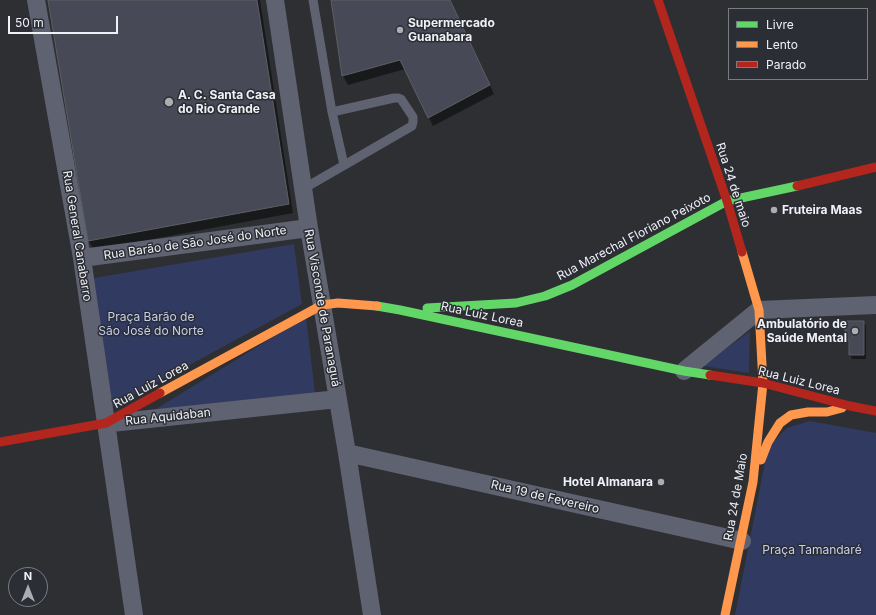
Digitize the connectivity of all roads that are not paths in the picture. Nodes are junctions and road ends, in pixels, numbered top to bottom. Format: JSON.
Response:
{"nodes":[{"id":1,"x":36,"y":0,"type":"edge"},
{"id":2,"x":275,"y":0,"type":"edge"},
{"id":3,"x":313,"y":0,"type":"edge"},
{"id":4,"x":658,"y":0,"type":"edge"},
{"id":5,"x":332,"y":112,"type":"junction"},
{"id":6,"x":344,"y":165,"type":"junction"},
{"id":7,"x":876,"y":167,"type":"edge"},
{"id":8,"x":303,"y":189,"type":"junction"},
{"id":9,"x":728,"y":201,"type":"junction"},
{"id":10,"x":309,"y":228,"type":"junction"},
{"id":11,"x":82,"y":258,"type":"junction"},
{"id":12,"x":322,"y":305,"type":"junction"},
{"id":13,"x":876,"y":305,"type":"edge"},
{"id":14,"x":400,"y":310,"type":"junction"},
{"id":15,"x":759,"y":310,"type":"junction"},
{"id":16,"x":684,"y":370,"type":"junction"},
{"id":17,"x":764,"y":383,"type":"junction"},
{"id":18,"x":338,"y":399,"type":"junction"},
{"id":19,"x":850,"y":406,"type":"junction"},
{"id":20,"x":876,"y":411,"type":"edge"},
{"id":21,"x":106,"y":423,"type":"junction"},
{"id":22,"x":0,"y":442,"type":"edge"},
{"id":23,"x":347,"y":453,"type":"junction"},
{"id":24,"x":753,"y":482,"type":"junction"},
{"id":25,"x":742,"y":541,"type":"junction"},
{"id":26,"x":134,"y":615,"type":"edge"},
{"id":27,"x":372,"y":615,"type":"edge"},
{"id":28,"x":725,"y":615,"type":"edge"}],
"edges":[{"from":1,"to":11,"type":"street","name":"Rua General Canabarro"},
{"from":2,"to":8,"type":"street","name":"Rua Visconde de Paranaguá"},
{"from":3,"to":5,"type":"lane"},
{"from":4,"to":9,"type":"main road","name":"Rua 24 de maio"},
{"from":5,"to":6,"type":"lane"},
{"from":5,"to":6,"type":"lane"},
{"from":6,"to":8,"type":"lane"},
{"from":7,"to":9,"type":"main road","name":"Rua Marechal Floriano Peixoto"},
{"from":8,"to":10,"type":"street","name":"Rua Visconde de Paranaguá"},
{"from":9,"to":14,"type":"main road","name":"Rua Marechal Floriano Peixoto"},
{"from":9,"to":15,"type":"main road","name":"Rua 24 de maio"},
{"from":10,"to":11,"type":"street","name":"Rua Barão de São José do Norte"},
{"from":10,"to":12,"type":"street","name":"Rua Visconde de Paranaguá"},
{"from":11,"to":21,"type":"street","name":"Rua General Canabarro"},
{"from":12,"to":14,"type":"main road","name":"Rua Luiz Lorea"},
{"from":12,"to":18,"type":"street","name":"Rua Visconde de Paranaguá"},
{"from":12,"to":21,"type":"main road","name":"Rua Luiz Lorea"},
{"from":13,"to":15,"type":"street"},
{"from":14,"to":16,"type":"main road","name":"Rua Luiz Lorea"},
{"from":15,"to":16,"type":"street"},
{"from":15,"to":17,"type":"main road","name":"Rua 24 de maio"},
{"from":16,"to":17,"type":"main road","name":"Rua Luiz Lorea"},
{"from":17,"to":19,"type":"main road","name":"Rua Luiz Lorea"},
{"from":17,"to":24,"type":"main road","name":"Rua 24 de Maio"},
{"from":18,"to":21,"type":"street","name":"Rua Aquidaban"},
{"from":18,"to":23,"type":"street","name":"Rua Visconde de Paranaguá"},
{"from":19,"to":20,"type":"main road","name":"Rua Luiz Lorea"},
{"from":19,"to":24,"type":"main road"},
{"from":21,"to":22,"type":"main road","name":"Rua Aquidaban"},
{"from":21,"to":26,"type":"street","name":"Rua General Canabarro"},
{"from":23,"to":25,"type":"street","name":"Rua 19 de Fevereiro"},
{"from":23,"to":27,"type":"street","name":"Rua Visconde de Paranaguá"},
{"from":24,"to":25,"type":"main road","name":"Rua 24 de Maio"},
{"from":25,"to":28,"type":"main road","name":"Rua 24 de Maio"}]}
